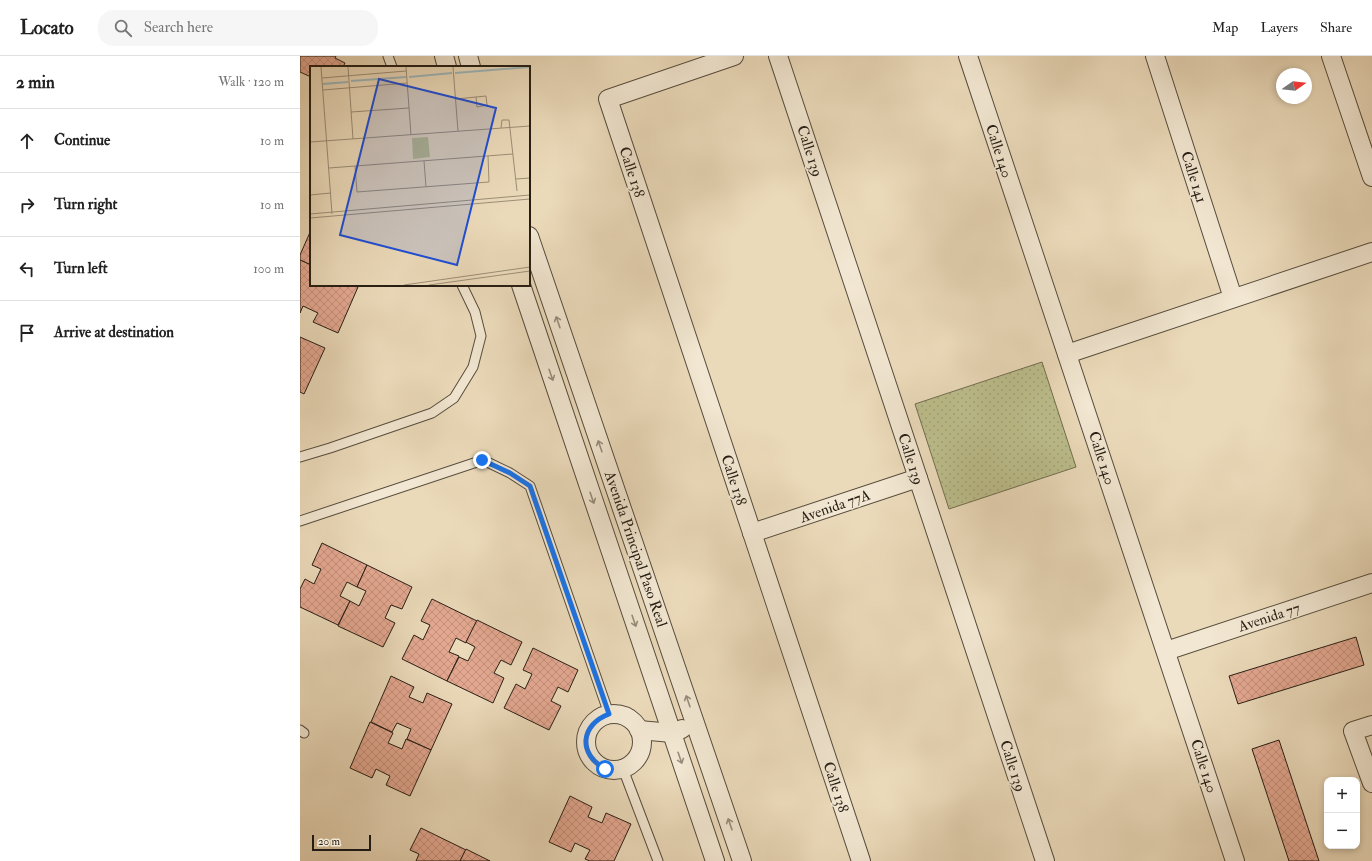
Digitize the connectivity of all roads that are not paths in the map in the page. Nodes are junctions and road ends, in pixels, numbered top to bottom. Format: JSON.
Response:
{"nodes":[{"id":1,"x":388,"y":56,"type":"edge"},
{"id":2,"x":444,"y":56,"type":"edge"},
{"id":3,"x":468,"y":56,"type":"edge"},
{"id":4,"x":734,"y":56,"type":"edge"},
{"id":5,"x":778,"y":56,"type":"edge"},
{"id":6,"x":968,"y":56,"type":"edge"},
{"id":7,"x":1155,"y":56,"type":"edge"},
{"id":8,"x":1331,"y":56,"type":"edge"},
{"id":9,"x":392,"y":66,"type":"edge"},
{"id":10,"x":447,"y":66,"type":"edge"},
{"id":11,"x":471,"y":66,"type":"edge"},
{"id":12,"x":1372,"y":177,"type":"edge"},
{"id":13,"x":530,"y":239,"type":"edge"},
{"id":14,"x":1372,"y":252,"type":"edge"},
{"id":15,"x":462,"y":286,"type":"edge"},
{"id":16,"x":521,"y":286,"type":"edge"},
{"id":17,"x":1233,"y":298,"type":"junction"},
{"id":18,"x":1067,"y":354,"type":"junction"},
{"id":19,"x":300,"y":457,"type":"edge"},
{"id":20,"x":918,"y":478,"type":"junction"},
{"id":21,"x":300,"y":521,"type":"edge"},
{"id":22,"x":752,"y":533,"type":"junction"},
{"id":23,"x":1372,"y":584,"type":"edge"},
{"id":24,"x":1166,"y":651,"type":"junction"},
{"id":25,"x":609,"y":714,"type":"junction"},
{"id":26,"x":696,"y":724,"type":"junction"},
{"id":27,"x":1372,"y":725,"type":"edge"},
{"id":28,"x":639,"y":730,"type":"junction"},
{"id":29,"x":672,"y":732,"type":"junction"},
{"id":30,"x":623,"y":769,"type":"junction"},
{"id":31,"x":1372,"y":783,"type":"edge"},
{"id":32,"x":658,"y":861,"type":"edge"},
{"id":33,"x":715,"y":861,"type":"edge"},
{"id":34,"x":742,"y":861,"type":"edge"},
{"id":35,"x":861,"y":861,"type":"edge"},
{"id":36,"x":1045,"y":861,"type":"edge"},
{"id":37,"x":1235,"y":861,"type":"edge"}],
"edges":[{"from":1,"to":9,"type":"lane"},
{"from":2,"to":10,"type":"street"},
{"from":3,"to":11,"type":"street"},
{"from":4,"to":22,"type":"street","name":"Calle 138"},
{"from":5,"to":20,"type":"street","name":"Calle 139"},
{"from":6,"to":18,"type":"street","name":"Calle 140"},
{"from":7,"to":17,"type":"street","name":"Calle 141"},
{"from":8,"to":12,"type":"street"},
{"from":26,"to":13,"type":"street","name":"Avenida Principal Paso Real","one_way":true},
{"from":14,"to":17,"type":"street"},
{"from":15,"to":19,"type":"lane"},
{"from":16,"to":29,"type":"street","name":"Avenida Principal Paso Real","one_way":true},
{"from":17,"to":18,"type":"street"},
{"from":18,"to":24,"type":"street","name":"Calle 140"},
{"from":20,"to":22,"type":"street","name":"Avenida 77A"},
{"from":20,"to":36,"type":"street","name":"Calle 139"},
{"from":21,"to":25,"type":"lane"},
{"from":22,"to":35,"type":"street","name":"Calle 138"},
{"from":23,"to":24,"type":"street","name":"Avenida 77"},
{"from":24,"to":37,"type":"street","name":"Calle 140"},
{"from":25,"to":28,"type":"street"},
{"from":25,"to":30,"type":"street"},
{"from":26,"to":29,"type":"street"},
{"from":34,"to":26,"type":"street","name":"Avenida Principal Paso Real","one_way":true},
{"from":27,"to":31,"type":"street"},
{"from":28,"to":29,"type":"street"},
{"from":28,"to":30,"type":"street"},
{"from":29,"to":33,"type":"street","name":"Avenida Principal Paso Real","one_way":true},
{"from":30,"to":32,"type":"lane"}]}
